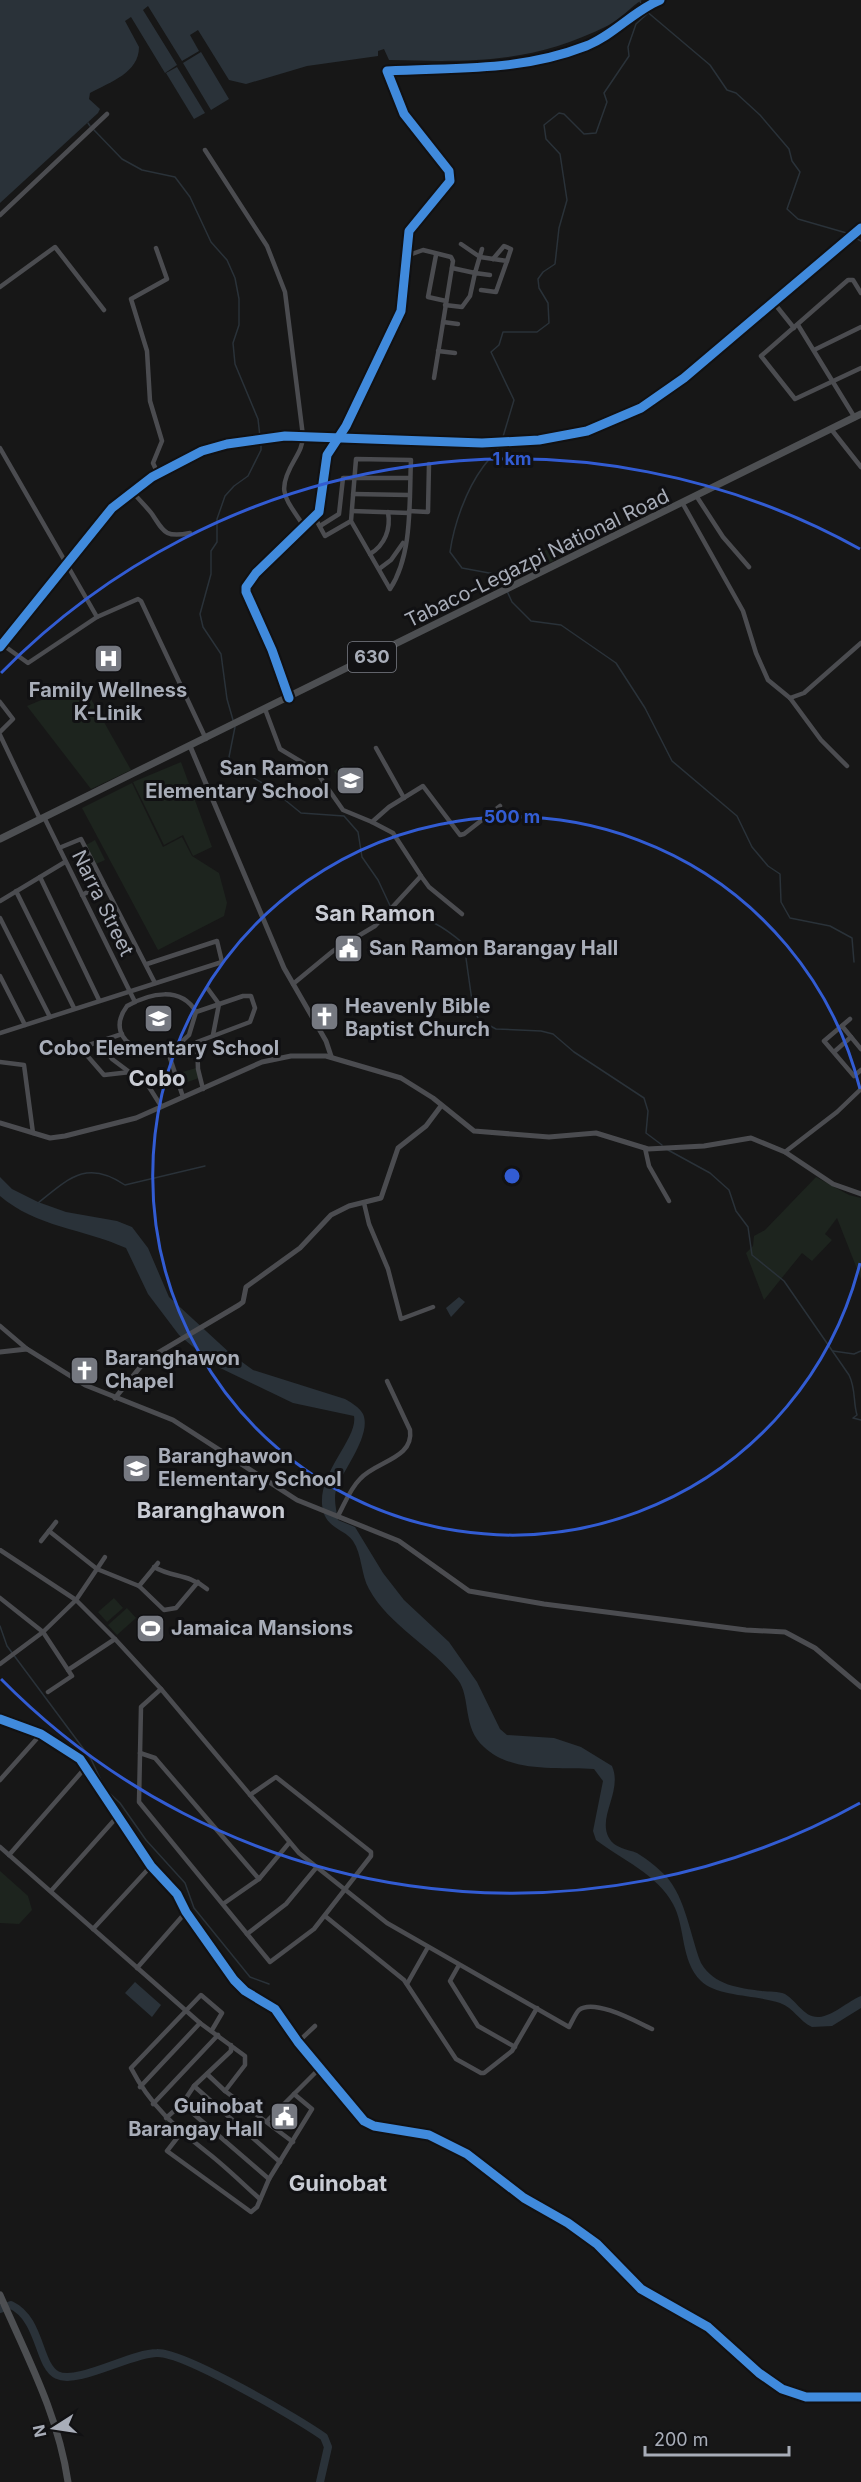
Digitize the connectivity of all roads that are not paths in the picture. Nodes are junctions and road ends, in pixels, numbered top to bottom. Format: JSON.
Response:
{"nodes":[{"id":1,"x":657,"y":1,"type":"edge"},
{"id":2,"x":106,"y":114,"type":"dead end"},
{"id":3,"x":205,"y":150,"type":"dead end"},
{"id":4,"x":0,"y":215,"type":"edge"},
{"id":5,"x":859,"y":230,"type":"edge"},
{"id":6,"x":509,"y":240,"type":"dead end"},
{"id":7,"x":461,"y":244,"type":"dead end"},
{"id":8,"x":504,"y":246,"type":"junction"},
{"id":9,"x":156,"y":248,"type":"dead end"},
{"id":10,"x":482,"y":249,"type":"dead end"},
{"id":11,"x":512,"y":249,"type":"junction"},
{"id":12,"x":518,"y":252,"type":"dead end"},
{"id":13,"x":436,"y":255,"type":"junction"},
{"id":14,"x":479,"y":255,"type":"junction"},
{"id":15,"x":406,"y":256,"type":"junction"},
{"id":16,"x":493,"y":259,"type":"junction"},
{"id":17,"x":507,"y":261,"type":"junction"},
{"id":18,"x":452,"y":268,"type":"junction"},
{"id":19,"x":475,"y":273,"type":"junction"},
{"id":20,"x":490,"y":275,"type":"dead end"},
{"id":21,"x":0,"y":287,"type":"edge"},
{"id":22,"x":481,"y":290,"type":"dead end"},
{"id":23,"x":496,"y":292,"type":"junction"},
{"id":24,"x":503,"y":293,"type":"dead end"},
{"id":25,"x":861,"y":293,"type":"edge"},
{"id":26,"x":446,"y":303,"type":"junction"},
{"id":27,"x":774,"y":303,"type":"junction"},
{"id":28,"x":104,"y":310,"type":"dead end"},
{"id":29,"x":443,"y":322,"type":"junction"},
{"id":30,"x":458,"y":324,"type":"dead end"},
{"id":31,"x":796,"y":326,"type":"junction"},
{"id":32,"x":861,"y":327,"type":"edge"},
{"id":33,"x":814,"y":350,"type":"junction"},
{"id":34,"x":438,"y":351,"type":"junction"},
{"id":35,"x":455,"y":353,"type":"dead end"},
{"id":36,"x":861,"y":368,"type":"edge"},
{"id":37,"x":434,"y":378,"type":"dead end"},
{"id":38,"x":833,"y":382,"type":"junction"},
{"id":39,"x":858,"y":416,"type":"edge"},
{"id":40,"x":831,"y":429,"type":"junction"},
{"id":41,"x":303,"y":436,"type":"junction"},
{"id":42,"x":337,"y":438,"type":"junction"},
{"id":43,"x":0,"y":448,"type":"edge"},
{"id":44,"x":429,"y":464,"type":"dead end"},
{"id":45,"x":861,"y":467,"type":"edge"},
{"id":46,"x":158,"y":474,"type":"junction"},
{"id":47,"x":355,"y":477,"type":"junction"},
{"id":48,"x":410,"y":478,"type":"junction"},
{"id":49,"x":132,"y":491,"type":"junction"},
{"id":50,"x":353,"y":494,"type":"junction"},
{"id":51,"x":410,"y":495,"type":"junction"},
{"id":52,"x":697,"y":497,"type":"junction"},
{"id":53,"x":683,"y":504,"type":"junction"},
{"id":54,"x":352,"y":511,"type":"junction"},
{"id":55,"x":388,"y":512,"type":"junction"},
{"id":56,"x":409,"y":512,"type":"junction"},
{"id":57,"x":314,"y":516,"type":"junction"},
{"id":58,"x":351,"y":521,"type":"junction"},
{"id":59,"x":303,"y":525,"type":"junction"},
{"id":60,"x":320,"y":526,"type":"junction"},
{"id":61,"x":190,"y":532,"type":"dead end"},
{"id":62,"x":405,"y":541,"type":"junction"},
{"id":63,"x":370,"y":554,"type":"junction"},
{"id":64,"x":66,"y":567,"type":"junction"},
{"id":65,"x":749,"y":567,"type":"dead end"},
{"id":66,"x":378,"y":569,"type":"junction"},
{"id":67,"x":97,"y":617,"type":"junction"},
{"id":68,"x":861,"y":643,"type":"edge"},
{"id":69,"x":1,"y":646,"type":"edge"},
{"id":70,"x":288,"y":698,"type":"junction"},
{"id":71,"x":790,"y":699,"type":"junction"},
{"id":72,"x":0,"y":702,"type":"edge"},
{"id":73,"x":265,"y":710,"type":"junction"},
{"id":74,"x":0,"y":733,"type":"edge"},
{"id":75,"x":206,"y":739,"type":"junction"},
{"id":76,"x":190,"y":746,"type":"junction"},
{"id":77,"x":376,"y":748,"type":"dead end"},
{"id":78,"x":847,"y":766,"type":"dead end"},
{"id":79,"x":404,"y":798,"type":"junction"},
{"id":80,"x":500,"y":806,"type":"dead end"},
{"id":81,"x":42,"y":818,"type":"junction"},
{"id":82,"x":372,"y":822,"type":"junction"},
{"id":83,"x":0,"y":839,"type":"edge"},
{"id":84,"x":58,"y":848,"type":"junction"},
{"id":85,"x":65,"y":862,"type":"junction"},
{"id":86,"x":421,"y":876,"type":"junction"},
{"id":87,"x":40,"y":877,"type":"junction"},
{"id":88,"x":103,"y":884,"type":"junction"},
{"id":89,"x":16,"y":891,"type":"junction"},
{"id":90,"x":82,"y":895,"type":"junction"},
{"id":91,"x":0,"y":901,"type":"edge"},
{"id":92,"x":462,"y":914,"type":"dead end"},
{"id":93,"x":0,"y":918,"type":"edge"},
{"id":94,"x":147,"y":964,"type":"junction"},
{"id":95,"x":0,"y":976,"type":"edge"},
{"id":96,"x":156,"y":983,"type":"junction"},
{"id":97,"x":293,"y":984,"type":"junction"},
{"id":98,"x":208,"y":989,"type":"dead end"},
{"id":99,"x":129,"y":991,"type":"junction"},
{"id":100,"x":99,"y":1000,"type":"junction"},
{"id":101,"x":135,"y":1002,"type":"junction"},
{"id":102,"x":219,"y":1004,"type":"junction"},
{"id":103,"x":74,"y":1008,"type":"junction"},
{"id":104,"x":196,"y":1012,"type":"junction"},
{"id":105,"x":50,"y":1017,"type":"junction"},
{"id":106,"x":850,"y":1019,"type":"dead end"},
{"id":107,"x":25,"y":1024,"type":"junction"},
{"id":108,"x":842,"y":1026,"type":"junction"},
{"id":109,"x":0,"y":1033,"type":"edge"},
{"id":110,"x":122,"y":1034,"type":"junction"},
{"id":111,"x":189,"y":1035,"type":"junction"},
{"id":112,"x":213,"y":1035,"type":"junction"},
{"id":113,"x":851,"y":1037,"type":"junction"},
{"id":114,"x":197,"y":1041,"type":"junction"},
{"id":115,"x":100,"y":1042,"type":"junction"},
{"id":116,"x":167,"y":1049,"type":"junction"},
{"id":117,"x":861,"y":1049,"type":"edge"},
{"id":118,"x":834,"y":1052,"type":"junction"},
{"id":119,"x":331,"y":1056,"type":"junction"},
{"id":120,"x":0,"y":1062,"type":"edge"},
{"id":121,"x":861,"y":1070,"type":"edge"},
{"id":122,"x":128,"y":1071,"type":"junction"},
{"id":123,"x":203,"y":1089,"type":"junction"},
{"id":124,"x":861,"y":1089,"type":"edge"},
{"id":125,"x":183,"y":1097,"type":"junction"},
{"id":126,"x":161,"y":1106,"type":"junction"},
{"id":127,"x":441,"y":1106,"type":"junction"},
{"id":128,"x":0,"y":1123,"type":"edge"},
{"id":129,"x":33,"y":1133,"type":"junction"},
{"id":130,"x":645,"y":1148,"type":"junction"},
{"id":131,"x":785,"y":1152,"type":"junction"},
{"id":132,"x":861,"y":1194,"type":"edge"},
{"id":133,"x":669,"y":1201,"type":"dead end"},
{"id":134,"x":364,"y":1203,"type":"junction"},
{"id":135,"x":432,"y":1307,"type":"dead end"},
{"id":136,"x":0,"y":1326,"type":"edge"},
{"id":137,"x":27,"y":1349,"type":"junction"},
{"id":138,"x":0,"y":1352,"type":"edge"},
{"id":139,"x":387,"y":1381,"type":"dead end"},
{"id":140,"x":115,"y":1398,"type":"junction"},
{"id":141,"x":336,"y":1515,"type":"junction"},
{"id":142,"x":56,"y":1522,"type":"dead end"},
{"id":143,"x":49,"y":1530,"type":"junction"},
{"id":144,"x":41,"y":1541,"type":"dead end"},
{"id":145,"x":0,"y":1550,"type":"edge"},
{"id":146,"x":105,"y":1557,"type":"dead end"},
{"id":147,"x":97,"y":1569,"type":"junction"},
{"id":148,"x":198,"y":1582,"type":"junction"},
{"id":149,"x":139,"y":1586,"type":"junction"},
{"id":150,"x":207,"y":1589,"type":"dead end"},
{"id":151,"x":0,"y":1598,"type":"edge"},
{"id":152,"x":76,"y":1599,"type":"junction"},
{"id":153,"x":43,"y":1632,"type":"junction"},
{"id":154,"x":115,"y":1639,"type":"junction"},
{"id":155,"x":0,"y":1664,"type":"edge"},
{"id":156,"x":68,"y":1670,"type":"junction"},
{"id":157,"x":861,"y":1687,"type":"edge"},
{"id":158,"x":161,"y":1689,"type":"junction"},
{"id":159,"x":48,"y":1692,"type":"dead end"},
{"id":160,"x":0,"y":1719,"type":"edge"},
{"id":161,"x":41,"y":1734,"type":"junction"},
{"id":162,"x":140,"y":1753,"type":"junction"},
{"id":163,"x":86,"y":1767,"type":"junction"},
{"id":164,"x":0,"y":1780,"type":"edge"},
{"id":165,"x":250,"y":1795,"type":"junction"},
{"id":166,"x":117,"y":1817,"type":"junction"},
{"id":167,"x":289,"y":1843,"type":"junction"},
{"id":168,"x":0,"y":1846,"type":"edge"},
{"id":169,"x":9,"y":1855,"type":"junction"},
{"id":170,"x":151,"y":1866,"type":"junction"},
{"id":171,"x":316,"y":1868,"type":"junction"},
{"id":172,"x":259,"y":1879,"type":"junction"},
{"id":173,"x":345,"y":1890,"type":"junction"},
{"id":174,"x":51,"y":1891,"type":"junction"},
{"id":175,"x":223,"y":1904,"type":"junction"},
{"id":176,"x":186,"y":1912,"type":"junction"},
{"id":177,"x":325,"y":1916,"type":"junction"},
{"id":178,"x":93,"y":1929,"type":"junction"},
{"id":179,"x":247,"y":1934,"type":"junction"},
{"id":180,"x":428,"y":1947,"type":"junction"},
{"id":181,"x":459,"y":1965,"type":"junction"},
{"id":182,"x":137,"y":1968,"type":"junction"},
{"id":183,"x":407,"y":1984,"type":"junction"},
{"id":184,"x":537,"y":2008,"type":"junction"},
{"id":185,"x":186,"y":2009,"type":"junction"},
{"id":186,"x":200,"y":2023,"type":"junction"},
{"id":187,"x":315,"y":2026,"type":"dead end"},
{"id":188,"x":652,"y":2029,"type":"dead end"},
{"id":189,"x":212,"y":2030,"type":"junction"},
{"id":190,"x":218,"y":2035,"type":"junction"},
{"id":191,"x":298,"y":2042,"type":"junction"},
{"id":192,"x":231,"y":2045,"type":"junction"},
{"id":193,"x":515,"y":2047,"type":"junction"},
{"id":194,"x":319,"y":2069,"type":"junction"},
{"id":195,"x":207,"y":2074,"type":"junction"},
{"id":196,"x":194,"y":2086,"type":"junction"},
{"id":197,"x":140,"y":2087,"type":"junction"},
{"id":198,"x":225,"y":2091,"type":"junction"},
{"id":199,"x":294,"y":2094,"type":"junction"},
{"id":200,"x":153,"y":2104,"type":"junction"},
{"id":201,"x":182,"y":2104,"type":"junction"},
{"id":202,"x":166,"y":2118,"type":"junction"},
{"id":203,"x":267,"y":2121,"type":"junction"},
{"id":204,"x":181,"y":2133,"type":"junction"},
{"id":205,"x":293,"y":2142,"type":"junction"},
{"id":206,"x":280,"y":2162,"type":"junction"},
{"id":207,"x":269,"y":2179,"type":"junction"},
{"id":208,"x":260,"y":2199,"type":"junction"},
{"id":209,"x":1,"y":2298,"type":"edge"},
{"id":210,"x":861,"y":2397,"type":"edge"},
{"id":211,"x":68,"y":2482,"type":"edge"}],
"edges":[{"from":1,"to":15,"type":"street"},
{"from":2,"to":4,"type":"street"},
{"from":3,"to":41,"type":"street"},
{"from":5,"to":27,"type":"street"},
{"from":6,"to":8,"type":"street"},
{"from":7,"to":14,"type":"street"},
{"from":8,"to":11,"type":"street"},
{"from":8,"to":16,"type":"street"},
{"from":9,"to":46,"type":"street"},
{"from":10,"to":14,"type":"street"},
{"from":11,"to":12,"type":"street"},
{"from":11,"to":17,"type":"street"},
{"from":13,"to":15,"type":"street"},
{"from":13,"to":18,"type":"street"},
{"from":13,"to":26,"type":"street"},
{"from":14,"to":16,"type":"street"},
{"from":14,"to":19,"type":"street"},
{"from":15,"to":42,"type":"street"},
{"from":16,"to":17,"type":"street"},
{"from":17,"to":23,"type":"street"},
{"from":18,"to":19,"type":"street"},
{"from":18,"to":26,"type":"street"},
{"from":19,"to":20,"type":"street"},
{"from":19,"to":26,"type":"street"},
{"from":21,"to":28,"type":"street"},
{"from":22,"to":23,"type":"street"},
{"from":23,"to":24,"type":"street"},
{"from":25,"to":31,"type":"street"},
{"from":26,"to":29,"type":"street"},
{"from":27,"to":31,"type":"street"},
{"from":27,"to":42,"type":"street"},
{"from":29,"to":30,"type":"street"},
{"from":29,"to":34,"type":"street"},
{"from":31,"to":33,"type":"street"},
{"from":31,"to":38,"type":"street"},
{"from":32,"to":33,"type":"street"},
{"from":33,"to":38,"type":"street"},
{"from":34,"to":35,"type":"street"},
{"from":34,"to":37,"type":"street"},
{"from":36,"to":38,"type":"street"},
{"from":38,"to":39,"type":"street"},
{"from":39,"to":40,"type":"main road","name":"Tabaco-Legazpi National Road","number":"630"},
{"from":40,"to":45,"type":"street"},
{"from":40,"to":52,"type":"main road","name":"Tabaco-Legazpi National Road","number":"630"},
{"from":41,"to":42,"type":"street"},
{"from":41,"to":46,"type":"street"},
{"from":41,"to":59,"type":"street"},
{"from":42,"to":57,"type":"street"},
{"from":43,"to":64,"type":"street"},
{"from":44,"to":56,"type":"street"},
{"from":46,"to":49,"type":"street"},
{"from":47,"to":48,"type":"street"},
{"from":47,"to":48,"type":"street"},
{"from":47,"to":50,"type":"street"},
{"from":47,"to":60,"type":"street"},
{"from":48,"to":51,"type":"street"},
{"from":49,"to":61,"type":"street"},
{"from":49,"to":64,"type":"street"},
{"from":50,"to":51,"type":"street"},
{"from":50,"to":54,"type":"street"},
{"from":51,"to":56,"type":"street"},
{"from":52,"to":53,"type":"main road","name":"Tabaco-Legazpi National Road","number":"630"},
{"from":52,"to":65,"type":"street"},
{"from":53,"to":70,"type":"main road","name":"Tabaco-Legazpi National Road","number":"630"},
{"from":53,"to":71,"type":"street"},
{"from":54,"to":55,"type":"street"},
{"from":54,"to":58,"type":"street"},
{"from":55,"to":56,"type":"street"},
{"from":55,"to":63,"type":"street"},
{"from":56,"to":62,"type":"street"},
{"from":57,"to":59,"type":"street"},
{"from":57,"to":60,"type":"street"},
{"from":58,"to":60,"type":"street"},
{"from":58,"to":63,"type":"street"},
{"from":59,"to":70,"type":"street"},
{"from":62,"to":66,"type":"street"},
{"from":62,"to":66,"type":"street"},
{"from":63,"to":66,"type":"street"},
{"from":64,"to":67,"type":"street"},
{"from":64,"to":69,"type":"street"},
{"from":67,"to":69,"type":"street"},
{"from":67,"to":75,"type":"street"},
{"from":68,"to":71,"type":"street"},
{"from":70,"to":73,"type":"main road","name":"Tabaco-Legazpi National Road","number":"630"},
{"from":71,"to":78,"type":"street"},
{"from":72,"to":74,"type":"street"},
{"from":73,"to":75,"type":"main road","name":"Tabaco-Legazpi National Road","number":"630"},
{"from":73,"to":82,"type":"street"},
{"from":74,"to":81,"type":"street","name":"Narra Street"},
{"from":75,"to":76,"type":"main road","name":"Tabaco-Legazpi National Road","number":"630"},
{"from":76,"to":81,"type":"main road","name":"Tabaco-Legazpi National Road","number":"630"},
{"from":76,"to":97,"type":"street"},
{"from":77,"to":79,"type":"street"},
{"from":79,"to":80,"type":"street"},
{"from":79,"to":82,"type":"street"},
{"from":81,"to":83,"type":"main road","name":"Tabaco-Legazpi National Road","number":"630"},
{"from":81,"to":84,"type":"street","name":"Narra Street"},
{"from":82,"to":86,"type":"street"},
{"from":84,"to":85,"type":"street","name":"Narra Street"},
{"from":84,"to":88,"type":"street"},
{"from":85,"to":87,"type":"street"},
{"from":85,"to":90,"type":"street","name":"Narra Street"},
{"from":86,"to":92,"type":"street"},
{"from":86,"to":97,"type":"street"},
{"from":87,"to":89,"type":"street"},
{"from":87,"to":100,"type":"street"},
{"from":88,"to":90,"type":"street"},
{"from":88,"to":94,"type":"street"},
{"from":89,"to":91,"type":"street"},
{"from":89,"to":103,"type":"street"},
{"from":90,"to":99,"type":"street","name":"Narra Street"},
{"from":93,"to":105,"type":"street"},
{"from":94,"to":96,"type":"street"},
{"from":94,"to":96,"type":"street"},
{"from":95,"to":107,"type":"street"},
{"from":96,"to":99,"type":"street"},
{"from":97,"to":119,"type":"street"},
{"from":98,"to":102,"type":"street"},
{"from":99,"to":100,"type":"street"},
{"from":99,"to":101,"type":"street","name":"Narra Street"},
{"from":100,"to":103,"type":"street"},
{"from":101,"to":104,"type":"street"},
{"from":101,"to":110,"type":"street"},
{"from":102,"to":104,"type":"street"},
{"from":102,"to":112,"type":"street"},
{"from":102,"to":112,"type":"street"},
{"from":103,"to":105,"type":"street"},
{"from":104,"to":111,"type":"street"},
{"from":105,"to":107,"type":"street"},
{"from":106,"to":108,"type":"street"},
{"from":107,"to":109,"type":"street"},
{"from":108,"to":113,"type":"street"},
{"from":108,"to":118,"type":"street"},
{"from":110,"to":115,"type":"street"},
{"from":110,"to":116,"type":"street"},
{"from":111,"to":114,"type":"street"},
{"from":111,"to":116,"type":"street"},
{"from":112,"to":114,"type":"street"},
{"from":113,"to":117,"type":"street"},
{"from":113,"to":118,"type":"street"},
{"from":114,"to":123,"type":"street"},
{"from":115,"to":122,"type":"street"},
{"from":115,"to":122,"type":"street"},
{"from":116,"to":125,"type":"street"},
{"from":118,"to":121,"type":"street"},
{"from":119,"to":123,"type":"street"},
{"from":119,"to":127,"type":"street"},
{"from":120,"to":129,"type":"street"},
{"from":122,"to":126,"type":"street"},
{"from":123,"to":125,"type":"street"},
{"from":124,"to":131,"type":"street"},
{"from":125,"to":126,"type":"street"},
{"from":126,"to":129,"type":"street"},
{"from":127,"to":130,"type":"street"},
{"from":127,"to":134,"type":"street"},
{"from":128,"to":129,"type":"street"},
{"from":130,"to":131,"type":"street"},
{"from":130,"to":133,"type":"street"},
{"from":131,"to":132,"type":"street"},
{"from":134,"to":135,"type":"street"},
{"from":134,"to":140,"type":"street"},
{"from":136,"to":137,"type":"street"},
{"from":137,"to":138,"type":"street"},
{"from":137,"to":140,"type":"street"},
{"from":139,"to":141,"type":"street"},
{"from":140,"to":141,"type":"street"},
{"from":141,"to":157,"type":"street"},
{"from":142,"to":143,"type":"street"},
{"from":143,"to":144,"type":"street"},
{"from":143,"to":147,"type":"street"},
{"from":145,"to":152,"type":"street"},
{"from":146,"to":147,"type":"street"},
{"from":147,"to":149,"type":"street"},
{"from":147,"to":152,"type":"street"},
{"from":148,"to":149,"type":"street"},
{"from":148,"to":149,"type":"street"},
{"from":148,"to":150,"type":"street"},
{"from":151,"to":153,"type":"street"},
{"from":152,"to":153,"type":"street"},
{"from":152,"to":154,"type":"street"},
{"from":153,"to":155,"type":"street"},
{"from":153,"to":156,"type":"street"},
{"from":154,"to":156,"type":"street"},
{"from":154,"to":158,"type":"street"},
{"from":156,"to":159,"type":"street"},
{"from":158,"to":162,"type":"street"},
{"from":158,"to":165,"type":"street"},
{"from":160,"to":161,"type":"street"},
{"from":161,"to":163,"type":"street"},
{"from":161,"to":164,"type":"street"},
{"from":162,"to":172,"type":"street"},
{"from":162,"to":175,"type":"street"},
{"from":163,"to":166,"type":"street"},
{"from":163,"to":169,"type":"street"},
{"from":165,"to":167,"type":"street"},
{"from":165,"to":173,"type":"street"},
{"from":166,"to":170,"type":"street"},
{"from":166,"to":174,"type":"street"},
{"from":167,"to":171,"type":"street"},
{"from":167,"to":172,"type":"street"},
{"from":168,"to":169,"type":"street"},
{"from":169,"to":174,"type":"street"},
{"from":170,"to":176,"type":"street"},
{"from":170,"to":178,"type":"street"},
{"from":171,"to":173,"type":"street"},
{"from":171,"to":179,"type":"street"},
{"from":172,"to":175,"type":"street"},
{"from":173,"to":177,"type":"street"},
{"from":173,"to":180,"type":"street"},
{"from":174,"to":178,"type":"street"},
{"from":175,"to":179,"type":"street"},
{"from":176,"to":182,"type":"street"},
{"from":176,"to":191,"type":"street"},
{"from":177,"to":179,"type":"street"},
{"from":177,"to":183,"type":"street"},
{"from":178,"to":182,"type":"street"},
{"from":180,"to":181,"type":"street"},
{"from":180,"to":183,"type":"street"},
{"from":181,"to":184,"type":"street"},
{"from":181,"to":193,"type":"street"},
{"from":182,"to":185,"type":"street"},
{"from":183,"to":193,"type":"street"},
{"from":184,"to":188,"type":"street"},
{"from":184,"to":193,"type":"street"},
{"from":185,"to":186,"type":"street"},
{"from":185,"to":189,"type":"street"},
{"from":185,"to":197,"type":"street"},
{"from":186,"to":189,"type":"street"},
{"from":186,"to":197,"type":"street"},
{"from":187,"to":191,"type":"street"},
{"from":189,"to":190,"type":"street"},
{"from":190,"to":192,"type":"street"},
{"from":190,"to":200,"type":"street"},
{"from":191,"to":194,"type":"street"},
{"from":192,"to":195,"type":"street"},
{"from":192,"to":198,"type":"street"},
{"from":194,"to":199,"type":"street"},
{"from":194,"to":210,"type":"street"},
{"from":195,"to":196,"type":"street"},
{"from":195,"to":198,"type":"street"},
{"from":196,"to":201,"type":"street"},
{"from":196,"to":206,"type":"street"},
{"from":197,"to":200,"type":"street"},
{"from":198,"to":203,"type":"street"},
{"from":199,"to":203,"type":"street"},
{"from":199,"to":205,"type":"street"},
{"from":200,"to":202,"type":"street"},
{"from":201,"to":202,"type":"street"},
{"from":201,"to":207,"type":"street"},
{"from":202,"to":204,"type":"street"},
{"from":203,"to":205,"type":"street"},
{"from":204,"to":208,"type":"street"},
{"from":204,"to":208,"type":"street"},
{"from":205,"to":206,"type":"street"},
{"from":206,"to":207,"type":"street"},
{"from":207,"to":208,"type":"street"},
{"from":209,"to":211,"type":"main road"}]}
